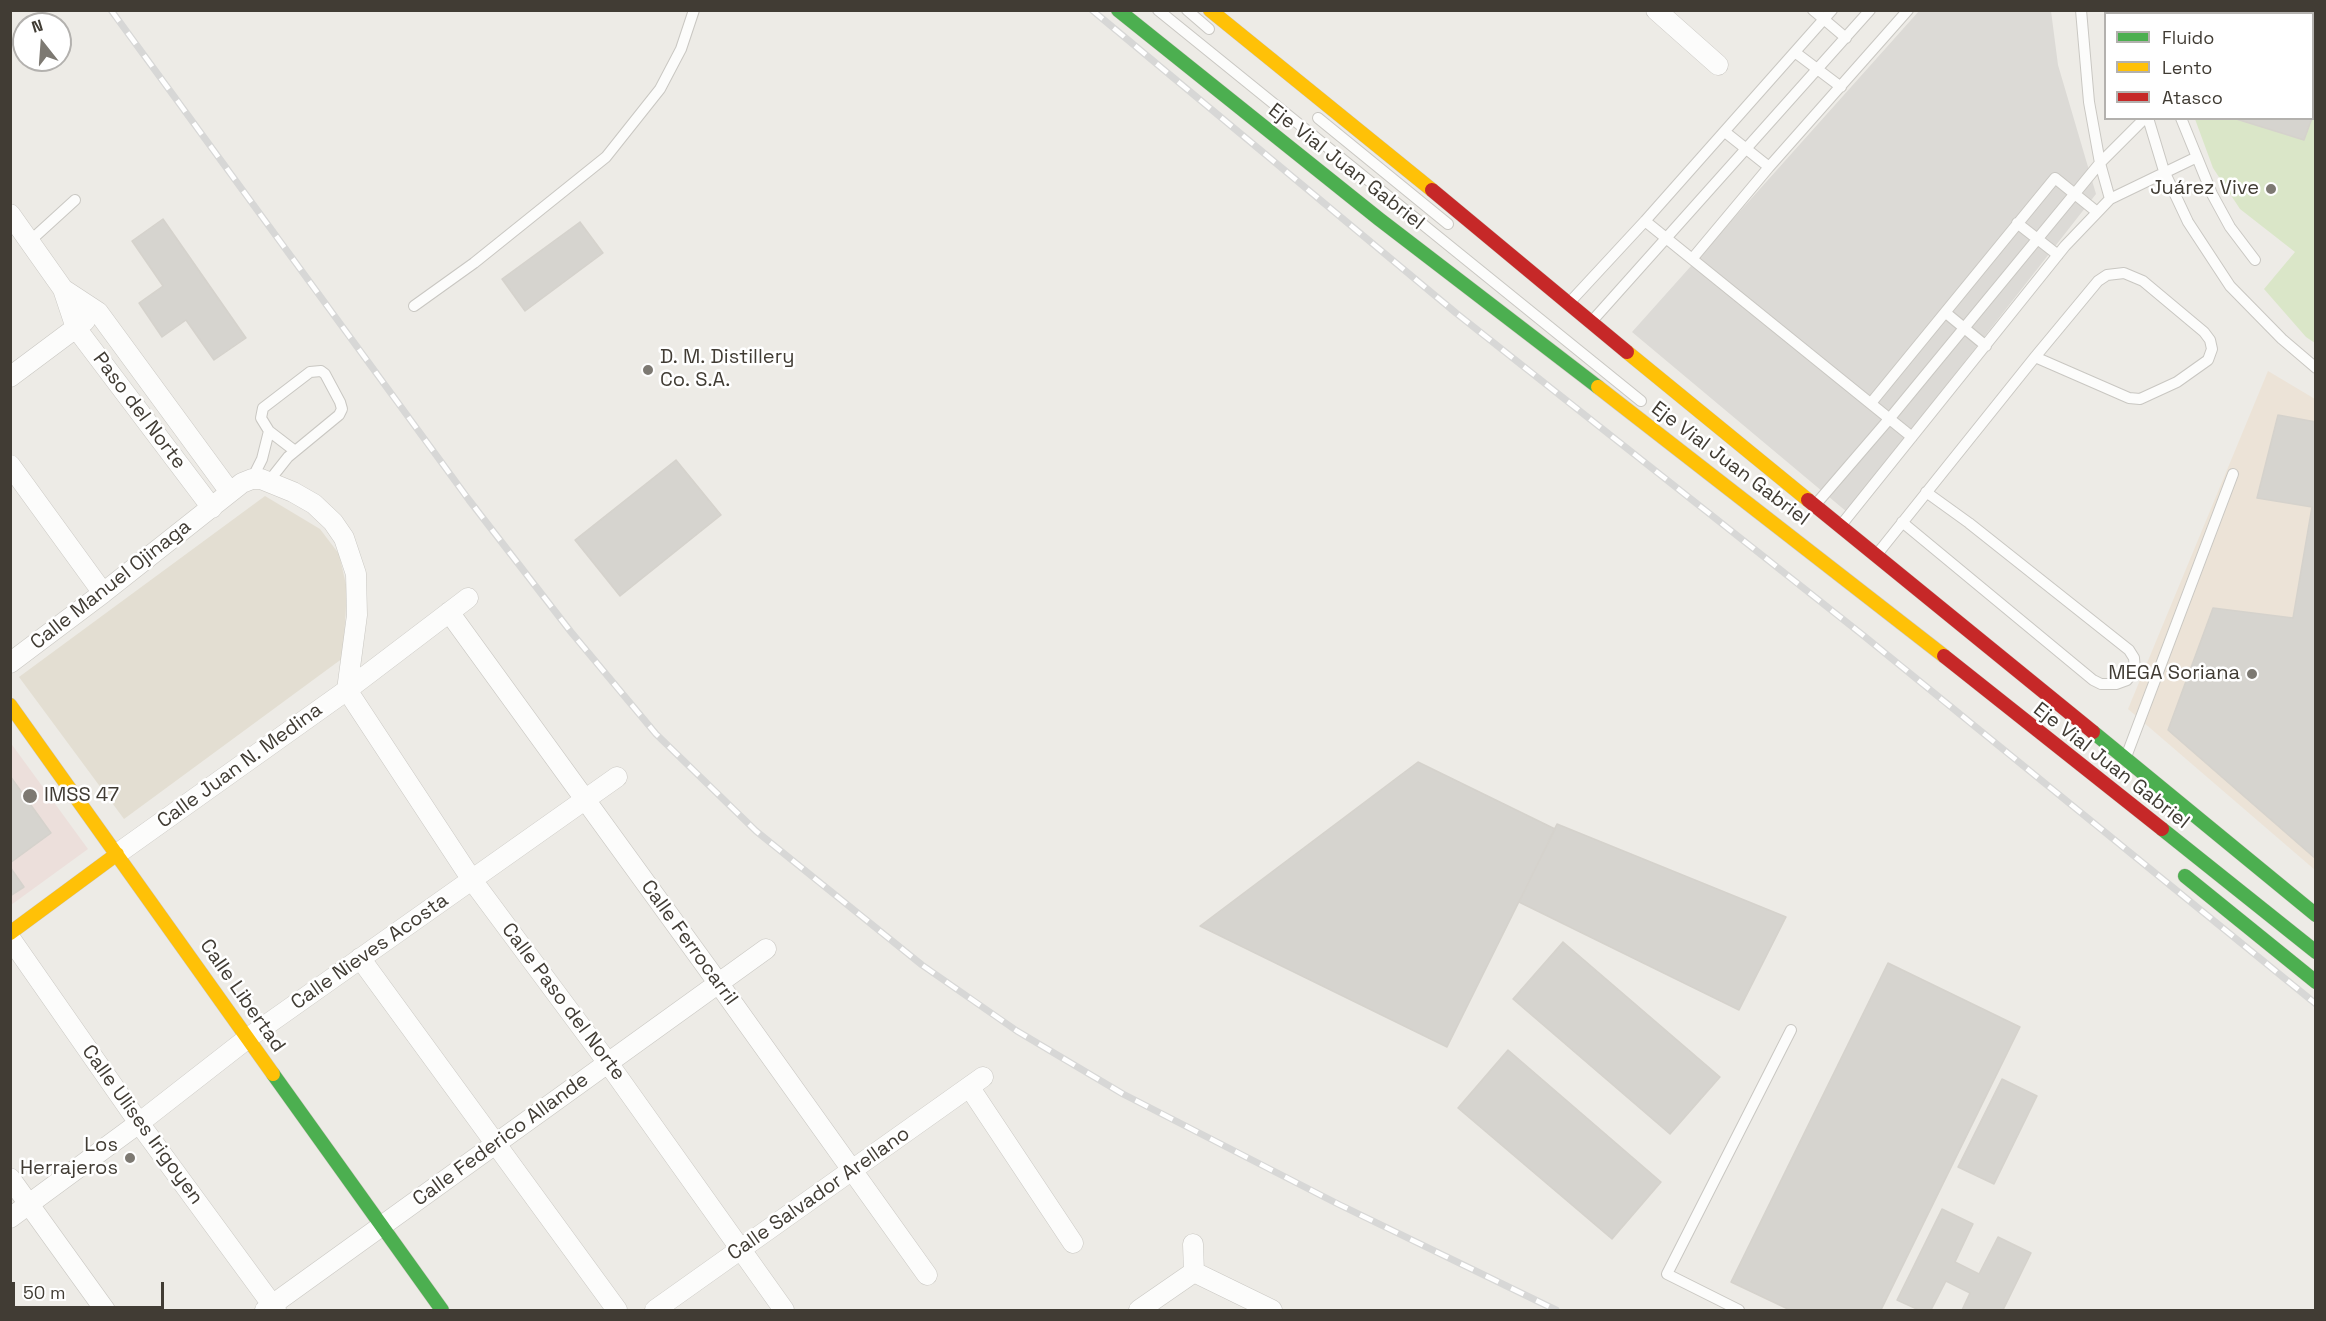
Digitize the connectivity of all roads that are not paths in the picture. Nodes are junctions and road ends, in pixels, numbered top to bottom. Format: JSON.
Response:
{"nodes":[{"id":1,"x":694,"y":10,"type":"edge"},
{"id":2,"x":1118,"y":10,"type":"edge"},
{"id":3,"x":1158,"y":10,"type":"edge"},
{"id":4,"x":1186,"y":10,"type":"edge"},
{"id":5,"x":1210,"y":10,"type":"edge"},
{"id":6,"x":1656,"y":10,"type":"edge"},
{"id":7,"x":1813,"y":10,"type":"edge"},
{"id":8,"x":1870,"y":10,"type":"edge"},
{"id":9,"x":1908,"y":10,"type":"edge"},
{"id":10,"x":2081,"y":10,"type":"edge"},
{"id":11,"x":1828,"y":15,"type":"edge"},
{"id":12,"x":1214,"y":33,"type":"dead end"},
{"id":13,"x":1846,"y":38,"type":"junction"},
{"id":14,"x":1796,"y":52,"type":"junction"},
{"id":15,"x":1718,"y":65,"type":"dead end"},
{"id":16,"x":1818,"y":69,"type":"junction"},
{"id":17,"x":1841,"y":87,"type":"junction"},
{"id":18,"x":1307,"y":109,"type":"dead end"},
{"id":19,"x":2144,"y":120,"type":"edge"},
{"id":20,"x":2147,"y":120,"type":"edge"},
{"id":21,"x":2182,"y":120,"type":"edge"},
{"id":22,"x":1725,"y":132,"type":"junction"},
{"id":23,"x":1745,"y":150,"type":"junction"},
{"id":24,"x":2197,"y":157,"type":"junction"},
{"id":25,"x":2100,"y":163,"type":"junction"},
{"id":26,"x":1768,"y":167,"type":"junction"},
{"id":27,"x":2164,"y":171,"type":"junction"},
{"id":28,"x":2075,"y":193,"type":"junction"},
{"id":29,"x":2110,"y":199,"type":"junction"},
{"id":30,"x":75,"y":200,"type":"dead end"},
{"id":31,"x":2097,"y":212,"type":"junction"},
{"id":32,"x":10,"y":214,"type":"edge"},
{"id":33,"x":1646,"y":221,"type":"junction"},
{"id":34,"x":2017,"y":223,"type":"junction"},
{"id":35,"x":1456,"y":230,"type":"dead end"},
{"id":36,"x":1666,"y":238,"type":"junction"},
{"id":37,"x":2037,"y":239,"type":"junction"},
{"id":38,"x":30,"y":241,"type":"junction"},
{"id":39,"x":2058,"y":255,"type":"junction"},
{"id":40,"x":1692,"y":259,"type":"junction"},
{"id":41,"x":2254,"y":260,"type":"dead end"},
{"id":42,"x":63,"y":289,"type":"junction"},
{"id":43,"x":1568,"y":304,"type":"junction"},
{"id":44,"x":414,"y":306,"type":"dead end"},
{"id":45,"x":98,"y":312,"type":"junction"},
{"id":46,"x":1946,"y":313,"type":"junction"},
{"id":47,"x":1591,"y":323,"type":"junction"},
{"id":48,"x":1964,"y":327,"type":"junction"},
{"id":49,"x":76,"y":328,"type":"junction"},
{"id":50,"x":1986,"y":346,"type":"junction"},
{"id":51,"x":2035,"y":357,"type":"junction"},
{"id":52,"x":2316,"y":368,"type":"edge"},
{"id":53,"x":10,"y":377,"type":"edge"},
{"id":54,"x":1871,"y":404,"type":"junction"},
{"id":55,"x":1648,"y":407,"type":"dead end"},
{"id":56,"x":1890,"y":418,"type":"junction"},
{"id":57,"x":1707,"y":430,"type":"dead end"},
{"id":58,"x":269,"y":431,"type":"junction"},
{"id":59,"x":1726,"y":434,"type":"junction"},
{"id":60,"x":1912,"y":437,"type":"junction"},
{"id":61,"x":1682,"y":440,"type":"dead end"},
{"id":62,"x":295,"y":451,"type":"junction"},
{"id":63,"x":1693,"y":461,"type":"junction"},
{"id":64,"x":10,"y":465,"type":"edge"},
{"id":65,"x":2233,"y":474,"type":"dead end"},
{"id":66,"x":261,"y":480,"type":"junction"},
{"id":67,"x":230,"y":492,"type":"junction"},
{"id":68,"x":1926,"y":492,"type":"junction"},
{"id":69,"x":1814,"y":506,"type":"junction"},
{"id":70,"x":212,"y":508,"type":"junction"},
{"id":71,"x":1902,"y":522,"type":"junction"},
{"id":72,"x":1840,"y":527,"type":"junction"},
{"id":73,"x":1875,"y":556,"type":"junction"},
{"id":74,"x":1845,"y":577,"type":"junction"},
{"id":75,"x":103,"y":593,"type":"junction"},
{"id":76,"x":468,"y":598,"type":"dead end"},
{"id":77,"x":448,"y":612,"type":"junction"},
{"id":78,"x":1903,"y":642,"type":"dead end"},
{"id":79,"x":10,"y":663,"type":"edge"},
{"id":80,"x":347,"y":690,"type":"junction"},
{"id":81,"x":10,"y":705,"type":"edge"},
{"id":82,"x":2125,"y":760,"type":"junction"},
{"id":83,"x":617,"y":777,"type":"dead end"},
{"id":84,"x":585,"y":802,"type":"junction"},
{"id":85,"x":117,"y":854,"type":"junction"},
{"id":86,"x":2176,"y":869,"type":"dead end"},
{"id":87,"x":472,"y":880,"type":"junction"},
{"id":88,"x":2316,"y":915,"type":"edge"},
{"id":89,"x":10,"y":933,"type":"edge"},
{"id":90,"x":10,"y":938,"type":"edge"},
{"id":91,"x":766,"y":949,"type":"dead end"},
{"id":92,"x":2316,"y":952,"type":"edge"},
{"id":93,"x":360,"y":958,"type":"junction"},
{"id":94,"x":2316,"y":982,"type":"edge"},
{"id":95,"x":719,"y":984,"type":"junction"},
{"id":96,"x":1791,"y":1030,"type":"dead end"},
{"id":97,"x":248,"y":1038,"type":"junction"},
{"id":98,"x":609,"y":1063,"type":"junction"},
{"id":99,"x":140,"y":1123,"type":"junction"},
{"id":100,"x":496,"y":1144,"type":"junction"},
{"id":101,"x":852,"y":1170,"type":"junction"},
{"id":102,"x":10,"y":1178,"type":"edge"},
{"id":103,"x":30,"y":1204,"type":"junction"},
{"id":104,"x":10,"y":1218,"type":"edge"},
{"id":105,"x":381,"y":1227,"type":"junction"},
{"id":106,"x":1073,"y":1243,"type":"dead end"},
{"id":107,"x":1193,"y":1244,"type":"dead end"},
{"id":108,"x":740,"y":1249,"type":"junction"},
{"id":109,"x":1194,"y":1272,"type":"junction"},
{"id":110,"x":927,"y":1275,"type":"dead end"},
{"id":111,"x":271,"y":1309,"type":"edge"},
{"id":112,"x":105,"y":1311,"type":"edge"},
{"id":113,"x":442,"y":1311,"type":"edge"},
{"id":114,"x":617,"y":1311,"type":"edge"},
{"id":115,"x":655,"y":1311,"type":"edge"},
{"id":116,"x":784,"y":1311,"type":"edge"},
{"id":117,"x":1139,"y":1311,"type":"edge"},
{"id":118,"x":1272,"y":1311,"type":"edge"},
{"id":119,"x":1739,"y":1311,"type":"edge"}],
"edges":[{"from":1,"to":44,"type":"lane"},
{"from":2,"to":63,"type":"main road","name":"Eje Vial Juan Gabriel"},
{"from":3,"to":55,"type":"lane"},
{"from":4,"to":12,"type":"lane"},
{"from":5,"to":43,"type":"main road","name":"Eje Vial Juan Gabriel"},
{"from":6,"to":15,"type":"street"},
{"from":7,"to":11,"type":"lane"},
{"from":8,"to":13,"type":"lane"},
{"from":9,"to":17,"type":"lane"},
{"from":10,"to":25,"type":"lane"},
{"from":11,"to":13,"type":"lane"},
{"from":11,"to":14,"type":"lane"},
{"from":13,"to":16,"type":"lane"},
{"from":14,"to":16,"type":"lane"},
{"from":14,"to":22,"type":"lane"},
{"from":16,"to":17,"type":"lane"},
{"from":16,"to":23,"type":"lane"},
{"from":17,"to":26,"type":"lane"},
{"from":18,"to":35,"type":"lane"},
{"from":19,"to":25,"type":"lane"},
{"from":20,"to":27,"type":"lane"},
{"from":21,"to":24,"type":"lane"},
{"from":22,"to":23,"type":"lane"},
{"from":22,"to":33,"type":"lane"},
{"from":23,"to":26,"type":"lane"},
{"from":23,"to":36,"type":"lane"},
{"from":24,"to":27,"type":"lane"},
{"from":24,"to":41,"type":"lane"},
{"from":25,"to":28,"type":"lane"},
{"from":25,"to":29,"type":"lane"},
{"from":26,"to":40,"type":"lane"},
{"from":27,"to":29,"type":"lane"},
{"from":27,"to":52,"type":"lane"},
{"from":28,"to":31,"type":"lane"},
{"from":28,"to":34,"type":"lane"},
{"from":28,"to":37,"type":"lane"},
{"from":29,"to":31,"type":"lane"},
{"from":30,"to":38,"type":"lane"},
{"from":31,"to":39,"type":"lane"},
{"from":32,"to":38,"type":"street","name":"Paso del Norte"},
{"from":33,"to":36,"type":"lane"},
{"from":33,"to":43,"type":"lane"},
{"from":34,"to":37,"type":"lane"},
{"from":34,"to":46,"type":"lane"},
{"from":36,"to":40,"type":"lane"},
{"from":36,"to":47,"type":"lane"},
{"from":37,"to":39,"type":"lane"},
{"from":37,"to":48,"type":"lane"},
{"from":38,"to":42,"type":"street","name":"Paso del Norte"},
{"from":39,"to":50,"type":"lane"},
{"from":40,"to":54,"type":"lane"},
{"from":42,"to":45,"type":"street","name":"Paso del Norte"},
{"from":42,"to":49,"type":"street","name":"Paso del Norte"},
{"from":43,"to":47,"type":"main road","name":"Eje Vial Juan Gabriel"},
{"from":45,"to":49,"type":"street"},
{"from":45,"to":67,"type":"street","name":"Paso del Norte"},
{"from":46,"to":48,"type":"lane"},
{"from":46,"to":54,"type":"lane"},
{"from":47,"to":59,"type":"main road","name":"Eje Vial Juan Gabriel"},
{"from":48,"to":50,"type":"lane"},
{"from":48,"to":56,"type":"lane"},
{"from":49,"to":53,"type":"street"},
{"from":49,"to":70,"type":"street","name":"Paso del Norte"},
{"from":50,"to":60,"type":"lane"},
{"from":51,"to":51,"type":"lane"},
{"from":51,"to":68,"type":"lane"},
{"from":54,"to":56,"type":"lane"},
{"from":56,"to":60,"type":"lane"},
{"from":56,"to":69,"type":"lane"},
{"from":57,"to":59,"type":"lane"},
{"from":58,"to":62,"type":"lane"},
{"from":58,"to":62,"type":"lane"},
{"from":58,"to":66,"type":"lane"},
{"from":59,"to":69,"type":"main road","name":"Eje Vial Juan Gabriel"},
{"from":60,"to":72,"type":"lane"},
{"from":61,"to":63,"type":"lane"},
{"from":62,"to":66,"type":"lane"},
{"from":63,"to":74,"type":"main road","name":"Eje Vial Juan Gabriel"},
{"from":64,"to":75,"type":"street"},
{"from":65,"to":82,"type":"lane"},
{"from":66,"to":67,"type":"street"},
{"from":66,"to":80,"type":"street"},
{"from":67,"to":70,"type":"street"},
{"from":68,"to":71,"type":"lane"},
{"from":68,"to":71,"type":"lane"},
{"from":69,"to":72,"type":"main road","name":"Eje Vial Juan Gabriel"},
{"from":70,"to":75,"type":"street","name":"Calle Manuel Ojinaga"},
{"from":71,"to":73,"type":"lane"},
{"from":72,"to":73,"type":"main road","name":"Eje Vial Juan Gabriel"},
{"from":73,"to":82,"type":"main road","name":"Eje Vial Juan Gabriel"},
{"from":74,"to":78,"type":"main road"},
{"from":74,"to":92,"type":"main road","name":"Eje Vial Juan Gabriel"},
{"from":75,"to":79,"type":"street","name":"Calle Manuel Ojinaga"},
{"from":76,"to":77,"type":"street","name":"Calle Juan N. Medina"},
{"from":77,"to":80,"type":"street","name":"Calle Juan N. Medina"},
{"from":77,"to":84,"type":"street","name":"Calle Ferrocarril"},
{"from":80,"to":85,"type":"street","name":"Calle Juan N. Medina"},
{"from":80,"to":87,"type":"street","name":"Calle Paso del Norte"},
{"from":81,"to":85,"type":"main road","name":"Calle Libertad"},
{"from":82,"to":88,"type":"main road","name":"Eje Vial Juan Gabriel"},
{"from":83,"to":84,"type":"street","name":"Calle Nieves Acosta"},
{"from":84,"to":87,"type":"street","name":"Calle Nieves Acosta"},
{"from":84,"to":95,"type":"street","name":"Calle Ferrocarril"},
{"from":85,"to":89,"type":"main road","name":"Calle Juan N. Medina"},
{"from":85,"to":97,"type":"main road","name":"Calle Libertad"},
{"from":86,"to":94,"type":"main road"},
{"from":87,"to":93,"type":"street","name":"Calle Nieves Acosta"},
{"from":87,"to":98,"type":"street","name":"Calle Paso del Norte"},
{"from":90,"to":99,"type":"street","name":"Calle Ulises Irigoyen"},
{"from":91,"to":95,"type":"street","name":"Calle Federico Allande"},
{"from":93,"to":97,"type":"street","name":"Calle Nieves Acosta"},
{"from":93,"to":100,"type":"street"},
{"from":95,"to":98,"type":"street","name":"Calle Federico Allande"},
{"from":95,"to":101,"type":"street","name":"Calle Ferrocarril"},
{"from":96,"to":119,"type":"lane"},
{"from":97,"to":99,"type":"street","name":"Calle Nieves Acosta"},
{"from":97,"to":105,"type":"main road","name":"Calle Libertad"},
{"from":98,"to":100,"type":"street","name":"Calle Federico Allande"},
{"from":98,"to":108,"type":"street","name":"Calle Paso del Norte"},
{"from":99,"to":103,"type":"street","name":"Calle Nieves Acosta"},
{"from":99,"to":111,"type":"street","name":"Calle Ulises Irigoyen"},
{"from":100,"to":105,"type":"street","name":"Calle Federico Allande"},
{"from":100,"to":114,"type":"street"},
{"from":101,"to":106,"type":"street","name":"Calle Salvador Arellano"},
{"from":101,"to":108,"type":"street","name":"Calle Salvador Arellano"},
{"from":101,"to":110,"type":"street","name":"Calle Ferrocarril"},
{"from":102,"to":103,"type":"street"},
{"from":103,"to":104,"type":"street","name":"Calle Nieves Acosta"},
{"from":103,"to":112,"type":"street"},
{"from":105,"to":111,"type":"street","name":"Calle Federico Allande"},
{"from":105,"to":113,"type":"main road","name":"Calle Libertad"},
{"from":107,"to":109,"type":"street"},
{"from":108,"to":115,"type":"street","name":"Calle Salvador Arellano"},
{"from":108,"to":116,"type":"street","name":"Calle Paso del Norte"},
{"from":109,"to":117,"type":"street"},
{"from":109,"to":118,"type":"street"}]}
